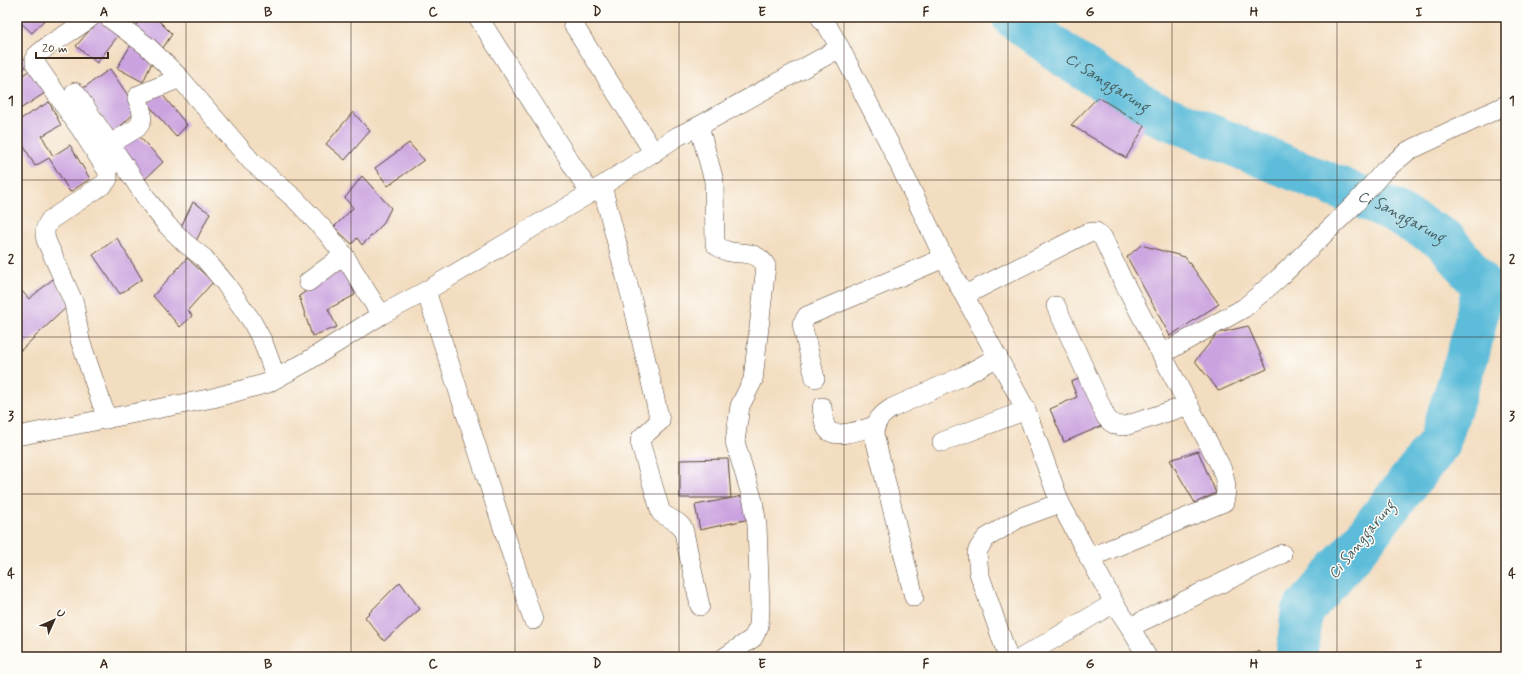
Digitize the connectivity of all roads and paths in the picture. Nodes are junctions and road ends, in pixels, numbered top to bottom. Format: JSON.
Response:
{"nodes":[{"id":1,"x":91,"y":17,"type":"edge"},
{"id":2,"x":108,"y":17,"type":"edge"},
{"id":3,"x":478,"y":17,"type":"edge"},
{"id":4,"x":820,"y":17,"type":"edge"},
{"id":5,"x":573,"y":24,"type":"dead end"},
{"id":6,"x":840,"y":48,"type":"junction"},
{"id":7,"x":180,"y":78,"type":"junction"},
{"id":8,"x":75,"y":92,"type":"dead end"},
{"id":9,"x":1506,"y":105,"type":"edge"},
{"id":10,"x":699,"y":126,"type":"junction"},
{"id":11,"x":110,"y":144,"type":"junction"},
{"id":12,"x":654,"y":153,"type":"junction"},
{"id":13,"x":596,"y":190,"type":"junction"},
{"id":14,"x":344,"y":255,"type":"junction"},
{"id":15,"x":944,"y":258,"type":"junction"},
{"id":16,"x":308,"y":282,"type":"dead end"},
{"id":17,"x":426,"y":291,"type":"junction"},
{"id":18,"x":966,"y":295,"type":"junction"},
{"id":19,"x":1056,"y":306,"type":"dead end"},
{"id":20,"x":382,"y":315,"type":"junction"},
{"id":21,"x":1162,"y":354,"type":"junction"},
{"id":22,"x":998,"y":357,"type":"junction"},
{"id":23,"x":276,"y":378,"type":"junction"},
{"id":24,"x":814,"y":378,"type":"dead end"},
{"id":25,"x":1189,"y":405,"type":"junction"},
{"id":26,"x":822,"y":407,"type":"dead end"},
{"id":27,"x":1026,"y":410,"type":"junction"},
{"id":28,"x":107,"y":419,"type":"junction"},
{"id":29,"x":875,"y":426,"type":"junction"},
{"id":30,"x":17,"y":436,"type":"edge"},
{"id":31,"x":942,"y":442,"type":"dead end"},
{"id":32,"x":1060,"y":503,"type":"junction"},
{"id":33,"x":1282,"y":554,"type":"dead end"},
{"id":34,"x":1089,"y":558,"type":"junction"},
{"id":35,"x":914,"y":597,"type":"dead end"},
{"id":36,"x":1114,"y":603,"type":"junction"},
{"id":37,"x":700,"y":606,"type":"dead end"},
{"id":38,"x":533,"y":620,"type":"dead end"},
{"id":39,"x":1130,"y":627,"type":"junction"},
{"id":40,"x":725,"y":657,"type":"edge"},
{"id":41,"x":1008,"y":657,"type":"edge"},
{"id":42,"x":1023,"y":657,"type":"edge"},
{"id":43,"x":1147,"y":657,"type":"edge"}],
"edges":[{"from":1,"to":28,"type":"street"},
{"from":2,"to":7,"type":"street"},
{"from":3,"to":13,"type":"street"},
{"from":4,"to":6,"type":"street"},
{"from":5,"to":12,"type":"street"},
{"from":6,"to":10,"type":"street"},
{"from":6,"to":15,"type":"street"},
{"from":7,"to":11,"type":"street"},
{"from":7,"to":14,"type":"street"},
{"from":8,"to":11,"type":"street"},
{"from":9,"to":21,"type":"street"},
{"from":10,"to":12,"type":"street"},
{"from":10,"to":40,"type":"street"},
{"from":11,"to":23,"type":"street"},
{"from":12,"to":13,"type":"street"},
{"from":13,"to":17,"type":"street"},
{"from":13,"to":37,"type":"street"},
{"from":14,"to":16,"type":"street"},
{"from":14,"to":20,"type":"street"},
{"from":15,"to":18,"type":"street"},
{"from":15,"to":24,"type":"street"},
{"from":17,"to":20,"type":"street"},
{"from":17,"to":38,"type":"street"},
{"from":18,"to":21,"type":"street"},
{"from":18,"to":22,"type":"street"},
{"from":19,"to":25,"type":"street"},
{"from":20,"to":23,"type":"street"},
{"from":21,"to":25,"type":"street"},
{"from":22,"to":27,"type":"street"},
{"from":22,"to":29,"type":"street"},
{"from":23,"to":28,"type":"street"},
{"from":25,"to":34,"type":"street"},
{"from":26,"to":29,"type":"street"},
{"from":27,"to":31,"type":"street"},
{"from":27,"to":32,"type":"street"},
{"from":28,"to":30,"type":"street"},
{"from":29,"to":35,"type":"street"},
{"from":32,"to":34,"type":"street"},
{"from":32,"to":41,"type":"street"},
{"from":33,"to":39,"type":"street"},
{"from":34,"to":36,"type":"street"},
{"from":36,"to":39,"type":"street"},
{"from":36,"to":42,"type":"street"},
{"from":39,"to":43,"type":"street"}]}
